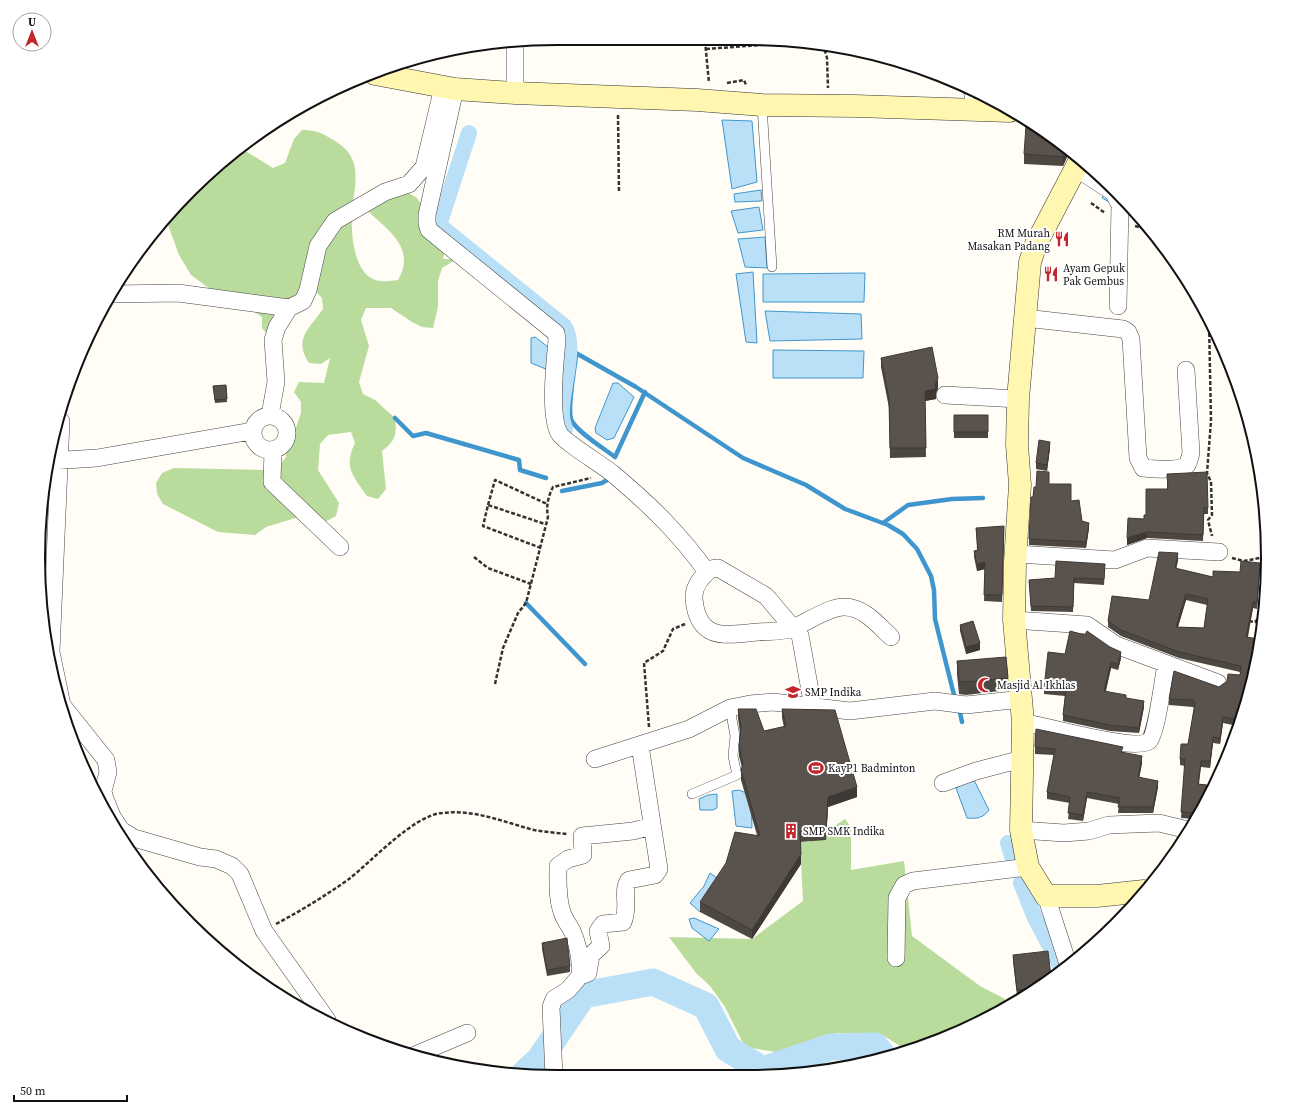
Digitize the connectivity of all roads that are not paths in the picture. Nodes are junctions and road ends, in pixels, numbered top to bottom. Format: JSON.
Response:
{"nodes":[{"id":1,"x":515,"y":47,"type":"edge"},
{"id":2,"x":383,"y":76,"type":"edge"},
{"id":3,"x":449,"y":88,"type":"junction"},
{"id":4,"x":515,"y":93,"type":"junction"},
{"id":5,"x":969,"y":95,"type":"edge"},
{"id":6,"x":762,"y":101,"type":"junction"},
{"id":7,"x":971,"y":110,"type":"junction"},
{"id":8,"x":999,"y":111,"type":"edge"},
{"id":9,"x":1077,"y":165,"type":"edge"},
{"id":10,"x":1120,"y":204,"type":"edge"},
{"id":11,"x":772,"y":267,"type":"dead end"},
{"id":12,"x":118,"y":294,"type":"edge"},
{"id":13,"x":1118,"y":306,"type":"dead end"},
{"id":14,"x":289,"y":308,"type":"junction"},
{"id":15,"x":1025,"y":318,"type":"junction"},
{"id":16,"x":1186,"y":370,"type":"dead end"},
{"id":17,"x":945,"y":396,"type":"dead end"},
{"id":18,"x":1018,"y":400,"type":"junction"},
{"id":19,"x":270,"y":415,"type":"junction"},
{"id":20,"x":252,"y":432,"type":"junction"},
{"id":21,"x":273,"y":450,"type":"junction"},
{"id":22,"x":54,"y":461,"type":"edge"},
{"id":23,"x":54,"y":464,"type":"edge"},
{"id":24,"x":340,"y":547,"type":"dead end"},
{"id":25,"x":1219,"y":552,"type":"road end"},
{"id":26,"x":1016,"y":554,"type":"junction"},
{"id":27,"x":707,"y":572,"type":"junction"},
{"id":28,"x":1014,"y":620,"type":"junction"},
{"id":29,"x":797,"y":631,"type":"junction"},
{"id":30,"x":51,"y":636,"type":"edge"},
{"id":31,"x":891,"y":637,"type":"dead end"},
{"id":32,"x":1166,"y":664,"type":"junction"},
{"id":33,"x":1218,"y":684,"type":"dead end"},
{"id":34,"x":1022,"y":699,"type":"junction"},
{"id":35,"x":813,"y":707,"type":"junction"},
{"id":36,"x":730,"y":708,"type":"junction"},
{"id":37,"x":70,"y":715,"type":"edge"},
{"id":38,"x":1023,"y":722,"type":"junction"},
{"id":39,"x":645,"y":743,"type":"junction"},
{"id":40,"x":595,"y":759,"type":"dead end"},
{"id":41,"x":1022,"y":759,"type":"junction"},
{"id":42,"x":943,"y":783,"type":"dead end"},
{"id":43,"x":692,"y":794,"type":"dead end"},
{"id":44,"x":104,"y":795,"type":"edge"},
{"id":45,"x":652,"y":826,"type":"junction"},
{"id":46,"x":1183,"y":829,"type":"edge"},
{"id":47,"x":1021,"y":830,"type":"junction"},
{"id":48,"x":125,"y":833,"type":"edge"},
{"id":49,"x":1028,"y":867,"type":"junction"},
{"id":50,"x":1137,"y":892,"type":"edge"},
{"id":51,"x":1046,"y":896,"type":"junction"},
{"id":52,"x":896,"y":958,"type":"dead end"},
{"id":53,"x":1066,"y":959,"type":"edge"},
{"id":54,"x":580,"y":976,"type":"junction"},
{"id":55,"x":321,"y":1012,"type":"edge"},
{"id":56,"x":467,"y":1033,"type":"dead end"},
{"id":57,"x":422,"y":1052,"type":"edge"},
{"id":58,"x":554,"y":1070,"type":"edge"}],
"edges":[{"from":1,"to":4,"type":"street"},
{"from":2,"to":3,"type":"street"},
{"from":3,"to":4,"type":"street"},
{"from":3,"to":14,"type":"street"},
{"from":3,"to":27,"type":"street"},
{"from":4,"to":6,"type":"street"},
{"from":5,"to":7,"type":"lane"},
{"from":6,"to":7,"type":"street"},
{"from":6,"to":11,"type":"lane"},
{"from":7,"to":8,"type":"street"},
{"from":9,"to":15,"type":"street"},
{"from":10,"to":13,"type":"street"},
{"from":12,"to":14,"type":"street"},
{"from":14,"to":19,"type":"street"},
{"from":15,"to":16,"type":"street"},
{"from":15,"to":18,"type":"street"},
{"from":17,"to":18,"type":"street"},
{"from":18,"to":26,"type":"street"},
{"from":19,"to":20,"type":"street"},
{"from":19,"to":21,"type":"street"},
{"from":20,"to":21,"type":"street"},
{"from":20,"to":22,"type":"street"},
{"from":21,"to":24,"type":"street"},
{"from":23,"to":30,"type":"street"},
{"from":25,"to":26,"type":"street"},
{"from":26,"to":28,"type":"street"},
{"from":27,"to":29,"type":"street"},
{"from":27,"to":29,"type":"street"},
{"from":28,"to":32,"type":"street"},
{"from":28,"to":34,"type":"street"},
{"from":29,"to":31,"type":"street"},
{"from":29,"to":35,"type":"street"},
{"from":32,"to":33,"type":"street"},
{"from":32,"to":38,"type":"street"},
{"from":34,"to":35,"type":"street"},
{"from":34,"to":38,"type":"street"},
{"from":35,"to":36,"type":"street"},
{"from":36,"to":39,"type":"street"},
{"from":36,"to":43,"type":"lane"},
{"from":37,"to":44,"type":"street"},
{"from":38,"to":41,"type":"street"},
{"from":39,"to":40,"type":"street"},
{"from":39,"to":45,"type":"street"},
{"from":41,"to":42,"type":"street"},
{"from":41,"to":47,"type":"street"},
{"from":45,"to":54,"type":"street"},
{"from":45,"to":54,"type":"street"},
{"from":46,"to":47,"type":"street"},
{"from":47,"to":49,"type":"street"},
{"from":48,"to":55,"type":"street"},
{"from":49,"to":51,"type":"street"},
{"from":49,"to":52,"type":"street"},
{"from":50,"to":51,"type":"street"},
{"from":51,"to":53,"type":"street"},
{"from":54,"to":58,"type":"street"},
{"from":56,"to":57,"type":"street"}]}
